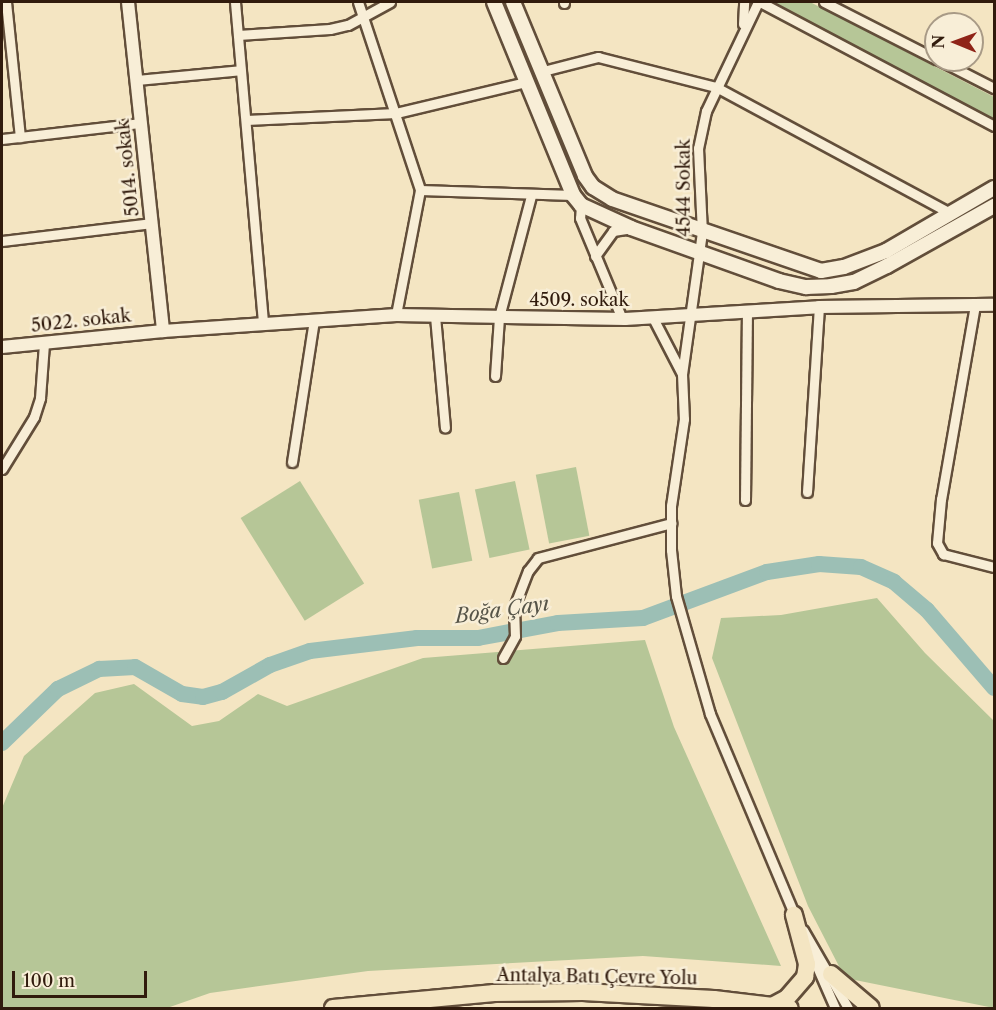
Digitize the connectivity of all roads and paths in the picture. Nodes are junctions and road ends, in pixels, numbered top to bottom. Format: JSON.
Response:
{"nodes":[{"id":1,"x":6,"y":2,"type":"edge"},
{"id":2,"x":128,"y":2,"type":"edge"},
{"id":3,"x":235,"y":2,"type":"edge"},
{"id":4,"x":358,"y":2,"type":"edge"},
{"id":5,"x":390,"y":2,"type":"edge"},
{"id":6,"x":494,"y":2,"type":"edge"},
{"id":7,"x":513,"y":2,"type":"edge"},
{"id":8,"x":744,"y":2,"type":"edge"},
{"id":9,"x":759,"y":2,"type":"edge"},
{"id":10,"x":824,"y":2,"type":"edge"},
{"id":11,"x":363,"y":18,"type":"junction"},
{"id":12,"x":5,"y":21,"type":"edge"},
{"id":13,"x":742,"y":32,"type":"junction"},
{"id":14,"x":238,"y":35,"type":"junction"},
{"id":15,"x":924,"y":52,"type":"edge"},
{"id":16,"x":241,"y":70,"type":"junction"},
{"id":17,"x":543,"y":71,"type":"junction"},
{"id":18,"x":963,"y":72,"type":"edge"},
{"id":19,"x":136,"y":80,"type":"junction"},
{"id":20,"x":526,"y":82,"type":"junction"},
{"id":21,"x":716,"y":87,"type":"junction"},
{"id":22,"x":994,"y":88,"type":"edge"},
{"id":23,"x":396,"y":113,"type":"junction"},
{"id":24,"x":246,"y":120,"type":"junction"},
{"id":25,"x":141,"y":123,"type":"junction"},
{"id":26,"x":994,"y":126,"type":"edge"},
{"id":27,"x":20,"y":137,"type":"junction"},
{"id":28,"x":2,"y":139,"type":"edge"},
{"id":29,"x":994,"y":188,"type":"edge"},
{"id":30,"x":420,"y":190,"type":"junction"},
{"id":31,"x":531,"y":196,"type":"junction"},
{"id":32,"x":577,"y":200,"type":"junction"},
{"id":33,"x":994,"y":206,"type":"edge"},
{"id":34,"x":950,"y":213,"type":"junction"},
{"id":35,"x":152,"y":223,"type":"junction"},
{"id":36,"x":631,"y":228,"type":"junction"},
{"id":37,"x":702,"y":232,"type":"junction"},
{"id":38,"x":2,"y":241,"type":"edge"},
{"id":39,"x":699,"y":254,"type":"junction"},
{"id":40,"x":595,"y":256,"type":"junction"},
{"id":41,"x":975,"y":305,"type":"junction"},
{"id":42,"x":994,"y":305,"type":"edge"},
{"id":43,"x":819,"y":307,"type":"junction"},
{"id":44,"x":747,"y":314,"type":"junction"},
{"id":45,"x":396,"y":315,"type":"junction"},
{"id":46,"x":435,"y":316,"type":"junction"},
{"id":47,"x":692,"y":316,"type":"junction"},
{"id":48,"x":499,"y":317,"type":"junction"},
{"id":49,"x":653,"y":318,"type":"junction"},
{"id":50,"x":622,"y":319,"type":"junction"},
{"id":51,"x":314,"y":320,"type":"junction"},
{"id":52,"x":263,"y":323,"type":"junction"},
{"id":53,"x":163,"y":331,"type":"junction"},
{"id":54,"x":44,"y":342,"type":"junction"},
{"id":55,"x":2,"y":348,"type":"edge"},
{"id":56,"x":682,"y":374,"type":"junction"},
{"id":57,"x":495,"y":376,"type":"dead end"},
{"id":58,"x":445,"y":428,"type":"dead end"},
{"id":59,"x":292,"y":462,"type":"dead end"},
{"id":60,"x":2,"y":469,"type":"edge"},
{"id":61,"x":807,"y":492,"type":"dead end"},
{"id":62,"x":745,"y":500,"type":"dead end"},
{"id":63,"x":671,"y":523,"type":"junction"},
{"id":64,"x":994,"y":567,"type":"edge"},
{"id":65,"x":503,"y":658,"type":"dead end"},
{"id":66,"x":794,"y":915,"type":"junction"},
{"id":67,"x":831,"y":974,"type":"junction"},
{"id":68,"x":772,"y":1005,"type":"junction"},
{"id":69,"x":333,"y":1008,"type":"edge"},
{"id":70,"x":789,"y":1008,"type":"edge"},
{"id":71,"x":835,"y":1008,"type":"edge"},
{"id":72,"x":848,"y":1008,"type":"edge"},
{"id":73,"x":871,"y":1008,"type":"edge"}],
"edges":[{"from":1,"to":12,"type":"street"},
{"from":2,"to":19,"type":"street","name":"5014. sokak"},
{"from":3,"to":14,"type":"street"},
{"from":4,"to":11,"type":"street"},
{"from":5,"to":11,"type":"street"},
{"from":6,"to":20,"type":"main road"},
{"from":7,"to":17,"type":"main road"},
{"from":8,"to":13,"type":"street"},
{"from":9,"to":13,"type":"street","name":"4544 Sokak"},
{"from":9,"to":26,"type":"street"},
{"from":10,"to":15,"type":"street"},
{"from":11,"to":14,"type":"street"},
{"from":11,"to":23,"type":"street"},
{"from":12,"to":27,"type":"street"},
{"from":13,"to":21,"type":"street","name":"4544 Sokak"},
{"from":14,"to":16,"type":"street"},
{"from":16,"to":19,"type":"street"},
{"from":16,"to":24,"type":"street"},
{"from":17,"to":21,"type":"street"},
{"from":17,"to":37,"type":"main road"},
{"from":18,"to":22,"type":"street"},
{"from":19,"to":25,"type":"street","name":"5014. sokak"},
{"from":20,"to":23,"type":"street"},
{"from":20,"to":32,"type":"main road"},
{"from":21,"to":34,"type":"street"},
{"from":21,"to":37,"type":"street","name":"4544 Sokak"},
{"from":23,"to":24,"type":"street"},
{"from":23,"to":30,"type":"street"},
{"from":24,"to":52,"type":"street"},
{"from":25,"to":27,"type":"street"},
{"from":25,"to":35,"type":"street","name":"5014. sokak"},
{"from":27,"to":28,"type":"street"},
{"from":29,"to":34,"type":"main road"},
{"from":30,"to":31,"type":"street"},
{"from":30,"to":45,"type":"street"},
{"from":31,"to":32,"type":"street"},
{"from":31,"to":48,"type":"street"},
{"from":32,"to":36,"type":"main road"},
{"from":32,"to":40,"type":"street"},
{"from":33,"to":39,"type":"main road"},
{"from":34,"to":37,"type":"main road"},
{"from":35,"to":38,"type":"street"},
{"from":35,"to":53,"type":"street","name":"5014. sokak"},
{"from":36,"to":39,"type":"main road"},
{"from":36,"to":40,"type":"street"},
{"from":37,"to":39,"type":"street","name":"4544 Sokak"},
{"from":39,"to":47,"type":"street","name":"4544 Sokak"},
{"from":40,"to":50,"type":"street"},
{"from":41,"to":42,"type":"street","name":"4509. sokak"},
{"from":41,"to":43,"type":"street","name":"4509. sokak"},
{"from":41,"to":64,"type":"street"},
{"from":43,"to":44,"type":"street","name":"4509. sokak"},
{"from":43,"to":61,"type":"street"},
{"from":44,"to":47,"type":"street","name":"4509. sokak"},
{"from":44,"to":62,"type":"street"},
{"from":45,"to":46,"type":"street","name":"4509. sokak"},
{"from":45,"to":51,"type":"street","name":"4509. sokak"},
{"from":46,"to":48,"type":"street","name":"4509. sokak"},
{"from":46,"to":58,"type":"street"},
{"from":47,"to":49,"type":"street","name":"4509. sokak"},
{"from":47,"to":56,"type":"street","name":"4544 Sokak"},
{"from":48,"to":50,"type":"street","name":"4509. sokak"},
{"from":48,"to":57,"type":"street"},
{"from":49,"to":50,"type":"street","name":"4509. sokak"},
{"from":49,"to":56,"type":"street"},
{"from":51,"to":52,"type":"street","name":"4509. sokak"},
{"from":51,"to":59,"type":"street"},
{"from":52,"to":53,"type":"street","name":"4509. sokak"},
{"from":53,"to":54,"type":"street","name":"5022. sokak"},
{"from":54,"to":55,"type":"street","name":"5022. sokak"},
{"from":54,"to":60,"type":"street"},
{"from":56,"to":63,"type":"street"},
{"from":63,"to":65,"type":"street"},
{"from":63,"to":66,"type":"street"},
{"from":66,"to":67,"type":"street"},
{"from":66,"to":68,"type":"highway"},
{"from":66,"to":71,"type":"street"},
{"from":67,"to":72,"type":"street"},
{"from":67,"to":73,"type":"highway"},
{"from":68,"to":69,"type":"highway","name":"Antalya Batı Çevre Yolu"},
{"from":68,"to":70,"type":"highway","name":"Antalya Batı Çevre Yolu"}]}
